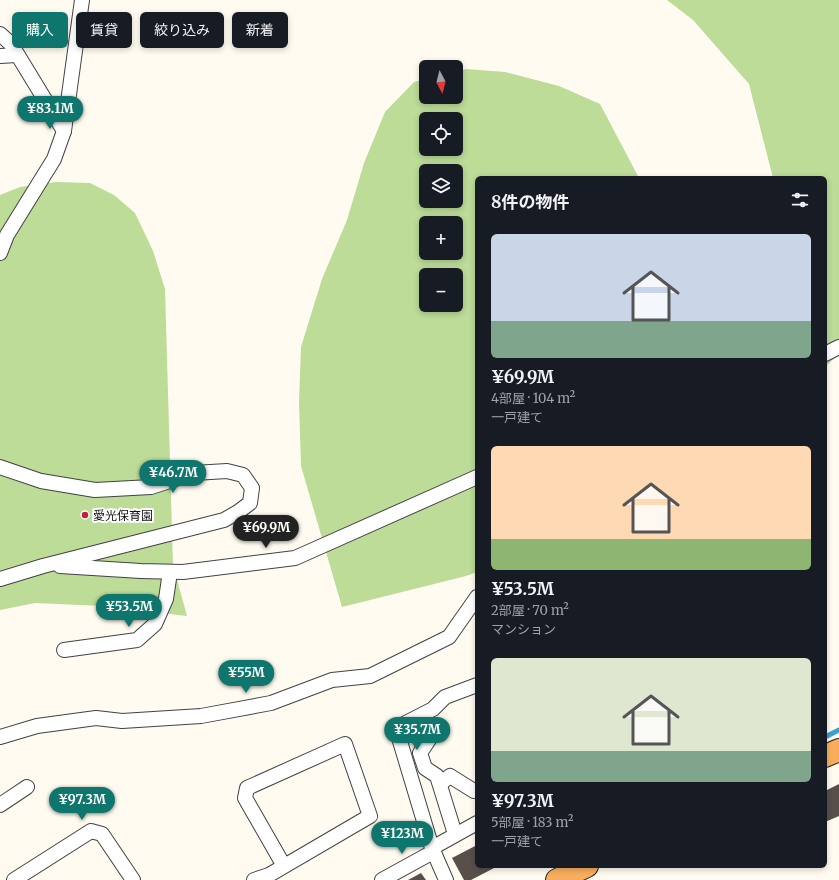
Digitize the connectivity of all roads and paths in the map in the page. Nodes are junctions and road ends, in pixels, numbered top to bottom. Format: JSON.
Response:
{"nodes":[{"id":1,"x":82,"y":0,"type":"edge"},
{"id":2,"x":0,"y":34,"type":"edge"},
{"id":3,"x":17,"y":55,"type":"junction"},
{"id":4,"x":0,"y":56,"type":"edge"},
{"id":5,"x":64,"y":132,"type":"junction"},
{"id":6,"x":0,"y":253,"type":"edge"},
{"id":7,"x":839,"y":347,"type":"edge"},
{"id":8,"x":827,"y":353,"type":"edge"},
{"id":9,"x":0,"y":467,"type":"edge"},
{"id":10,"x":475,"y":478,"type":"edge"},
{"id":11,"x":44,"y":566,"type":"junction"},
{"id":12,"x":170,"y":572,"type":"junction"},
{"id":13,"x":0,"y":579,"type":"edge"},
{"id":14,"x":475,"y":600,"type":"edge"},
{"id":15,"x":64,"y":650,"type":"dead end"},
{"id":16,"x":475,"y":686,"type":"edge"},
{"id":17,"x":438,"y":726,"type":"dead end"},
{"id":18,"x":0,"y":737,"type":"edge"},
{"id":19,"x":839,"y":750,"type":"edge"},
{"id":20,"x":827,"y":755,"type":"edge"},
{"id":21,"x":440,"y":784,"type":"junction"},
{"id":22,"x":27,"y":787,"type":"dead end"},
{"id":23,"x":475,"y":791,"type":"edge"},
{"id":24,"x":0,"y":805,"type":"edge"},
{"id":25,"x":475,"y":824,"type":"edge"},
{"id":26,"x":455,"y":834,"type":"junction"},
{"id":27,"x":432,"y":850,"type":"junction"},
{"id":28,"x":284,"y":866,"type":"junction"},
{"id":29,"x":14,"y":880,"type":"edge"},
{"id":30,"x":133,"y":880,"type":"edge"},
{"id":31,"x":254,"y":880,"type":"edge"},
{"id":32,"x":382,"y":880,"type":"edge"},
{"id":33,"x":446,"y":880,"type":"edge"}],
"edges":[{"from":1,"to":5,"type":"street"},
{"from":2,"to":3,"type":"street"},
{"from":3,"to":4,"type":"street"},
{"from":3,"to":5,"type":"street"},
{"from":5,"to":6,"type":"street"},
{"from":7,"to":8,"type":"street"},
{"from":9,"to":11,"type":"street"},
{"from":10,"to":12,"type":"street"},
{"from":11,"to":12,"type":"street"},
{"from":11,"to":13,"type":"street"},
{"from":12,"to":15,"type":"street"},
{"from":14,"to":18,"type":"street"},
{"from":16,"to":27,"type":"street"},
{"from":17,"to":21,"type":"street"},
{"from":19,"to":20,"type":"highway"},
{"from":21,"to":23,"type":"street"},
{"from":21,"to":26,"type":"street"},
{"from":22,"to":24,"type":"street"},
{"from":25,"to":26,"type":"street"},
{"from":26,"to":27,"type":"street"},
{"from":27,"to":32,"type":"street"},
{"from":27,"to":33,"type":"street"},
{"from":28,"to":28,"type":"street"},
{"from":28,"to":31,"type":"street"},
{"from":29,"to":30,"type":"street"}]}
